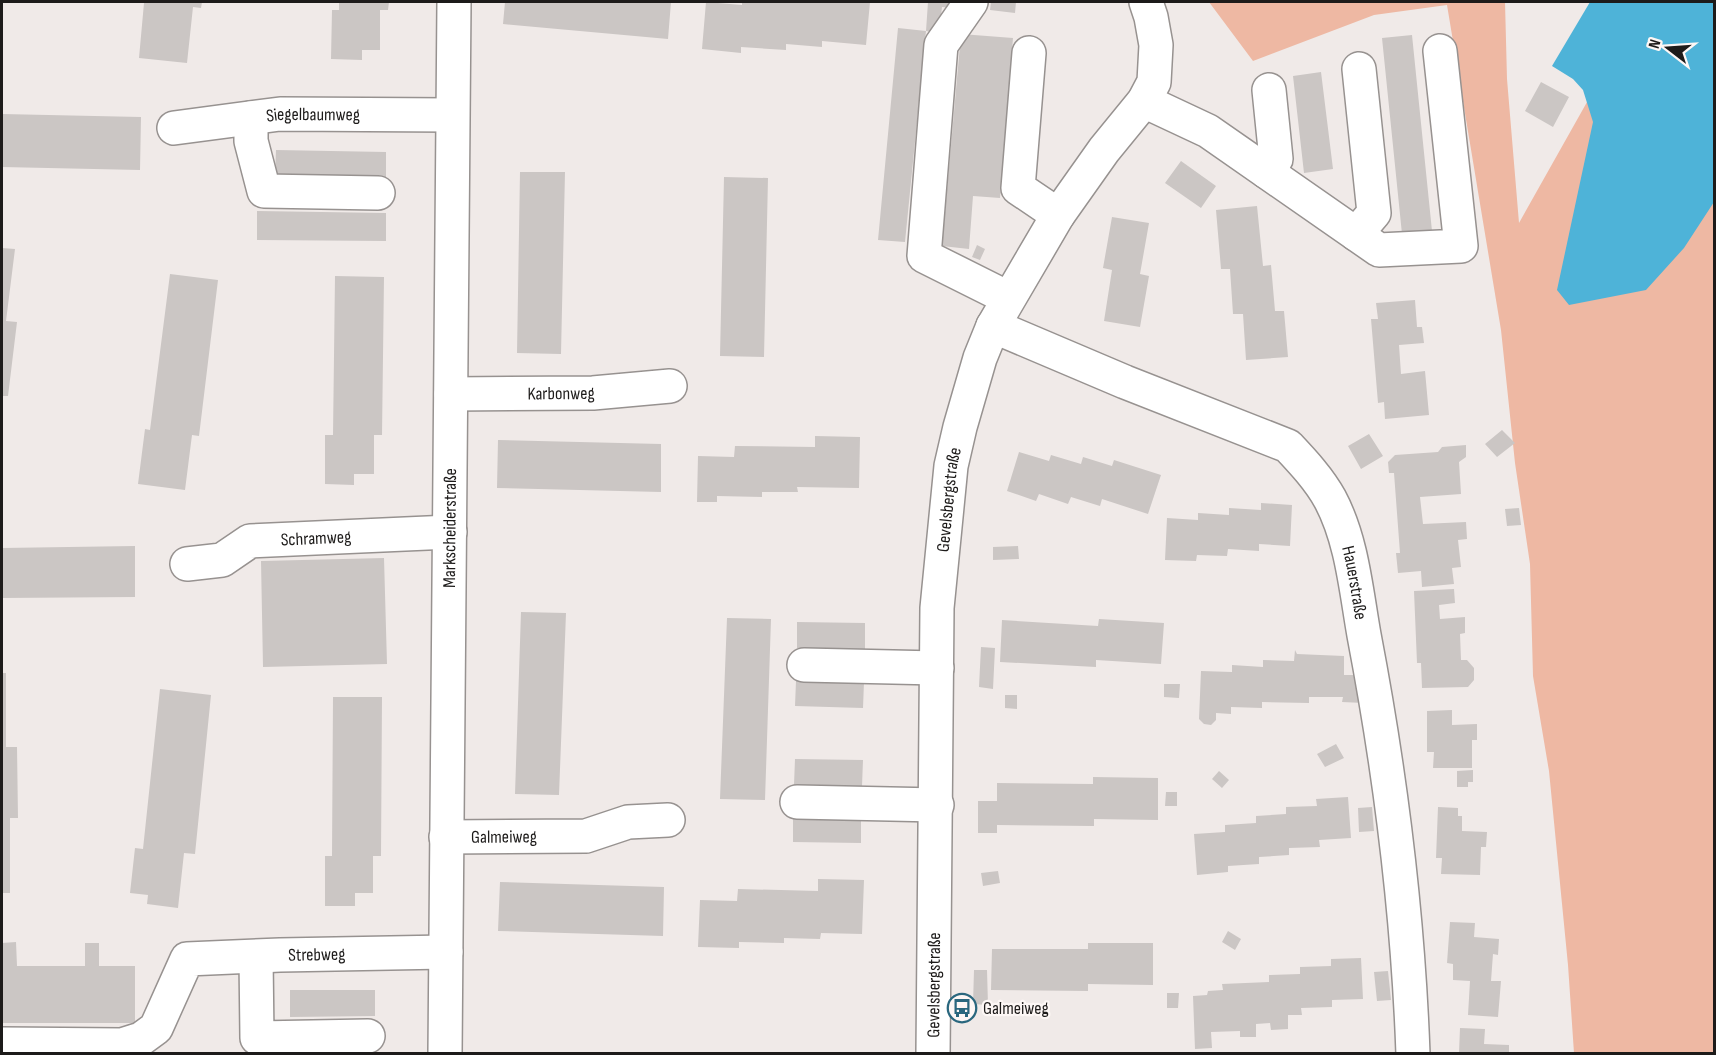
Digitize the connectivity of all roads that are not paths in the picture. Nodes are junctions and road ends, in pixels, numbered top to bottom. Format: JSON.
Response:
{"nodes":[{"id":1,"x":454,"y":2,"type":"edge"},
{"id":2,"x":970,"y":2,"type":"edge"},
{"id":3,"x":1146,"y":2,"type":"edge"},
{"id":4,"x":1440,"y":51,"type":"dead end"},
{"id":5,"x":1029,"y":53,"type":"dead end"},
{"id":6,"x":1359,"y":69,"type":"dead end"},
{"id":7,"x":1269,"y":90,"type":"dead end"},
{"id":8,"x":1144,"y":100,"type":"junction"},
{"id":9,"x":452,"y":115,"type":"junction"},
{"id":10,"x":251,"y":118,"type":"junction"},
{"id":11,"x":174,"y":128,"type":"dead end"},
{"id":12,"x":1267,"y":172,"type":"junction"},
{"id":13,"x":378,"y":193,"type":"dead end"},
{"id":14,"x":1058,"y":215,"type":"junction"},
{"id":15,"x":1356,"y":234,"type":"junction"},
{"id":16,"x":1000,"y":312,"type":"junction"},
{"id":17,"x":670,"y":386,"type":"dead end"},
{"id":18,"x":451,"y":394,"type":"junction"},
{"id":19,"x":450,"y":532,"type":"junction"},
{"id":20,"x":188,"y":564,"type":"dead end"},
{"id":21,"x":804,"y":665,"type":"dead end"},
{"id":22,"x":937,"y":668,"type":"junction"},
{"id":23,"x":797,"y":802,"type":"dead end"},
{"id":24,"x":937,"y":804,"type":"junction"},
{"id":25,"x":669,"y":820,"type":"dead end"},
{"id":26,"x":446,"y":837,"type":"junction"},
{"id":27,"x":446,"y":952,"type":"junction"},
{"id":28,"x":256,"y":957,"type":"junction"},
{"id":29,"x":368,"y":1036,"type":"dead end"},
{"id":30,"x":2,"y":1044,"type":"edge"},
{"id":31,"x":445,"y":1053,"type":"edge"},
{"id":32,"x":933,"y":1053,"type":"edge"},
{"id":33,"x":1413,"y":1053,"type":"edge"}],
"edges":[{"from":1,"to":9,"type":"street","name":"Markscheiderstraße"},
{"from":2,"to":16,"type":"street","name":"Hauerstraße"},
{"from":3,"to":8,"type":"street","name":"Gevelsbergstraße"},
{"from":4,"to":15,"type":"street"},
{"from":5,"to":14,"type":"street"},
{"from":6,"to":15,"type":"street"},
{"from":7,"to":12,"type":"street"},
{"from":8,"to":12,"type":"street"},
{"from":8,"to":14,"type":"street","name":"Gevelsbergstraße"},
{"from":9,"to":10,"type":"street","name":"Siegelbaumweg"},
{"from":9,"to":18,"type":"street","name":"Markscheiderstraße"},
{"from":10,"to":11,"type":"street","name":"Siegelbaumweg"},
{"from":10,"to":13,"type":"street"},
{"from":12,"to":15,"type":"street"},
{"from":14,"to":16,"type":"street","name":"Gevelsbergstraße"},
{"from":16,"to":22,"type":"street","name":"Gevelsbergstraße"},
{"from":16,"to":33,"type":"street","name":"Hauerstraße"},
{"from":17,"to":18,"type":"street","name":"Karbonweg"},
{"from":18,"to":19,"type":"street","name":"Markscheiderstraße"},
{"from":19,"to":20,"type":"street","name":"Schramweg"},
{"from":19,"to":26,"type":"street","name":"Markscheiderstraße"},
{"from":21,"to":22,"type":"street"},
{"from":22,"to":24,"type":"street","name":"Gevelsbergstraße"},
{"from":23,"to":24,"type":"street"},
{"from":24,"to":32,"type":"street","name":"Gevelsbergstraße"},
{"from":25,"to":26,"type":"street","name":"Galmeiweg"},
{"from":26,"to":27,"type":"street","name":"Markscheiderstraße"},
{"from":27,"to":28,"type":"street","name":"Strebweg"},
{"from":27,"to":31,"type":"street","name":"Markscheiderstraße"},
{"from":28,"to":29,"type":"street"},
{"from":28,"to":30,"type":"street","name":"Strebweg"}]}
